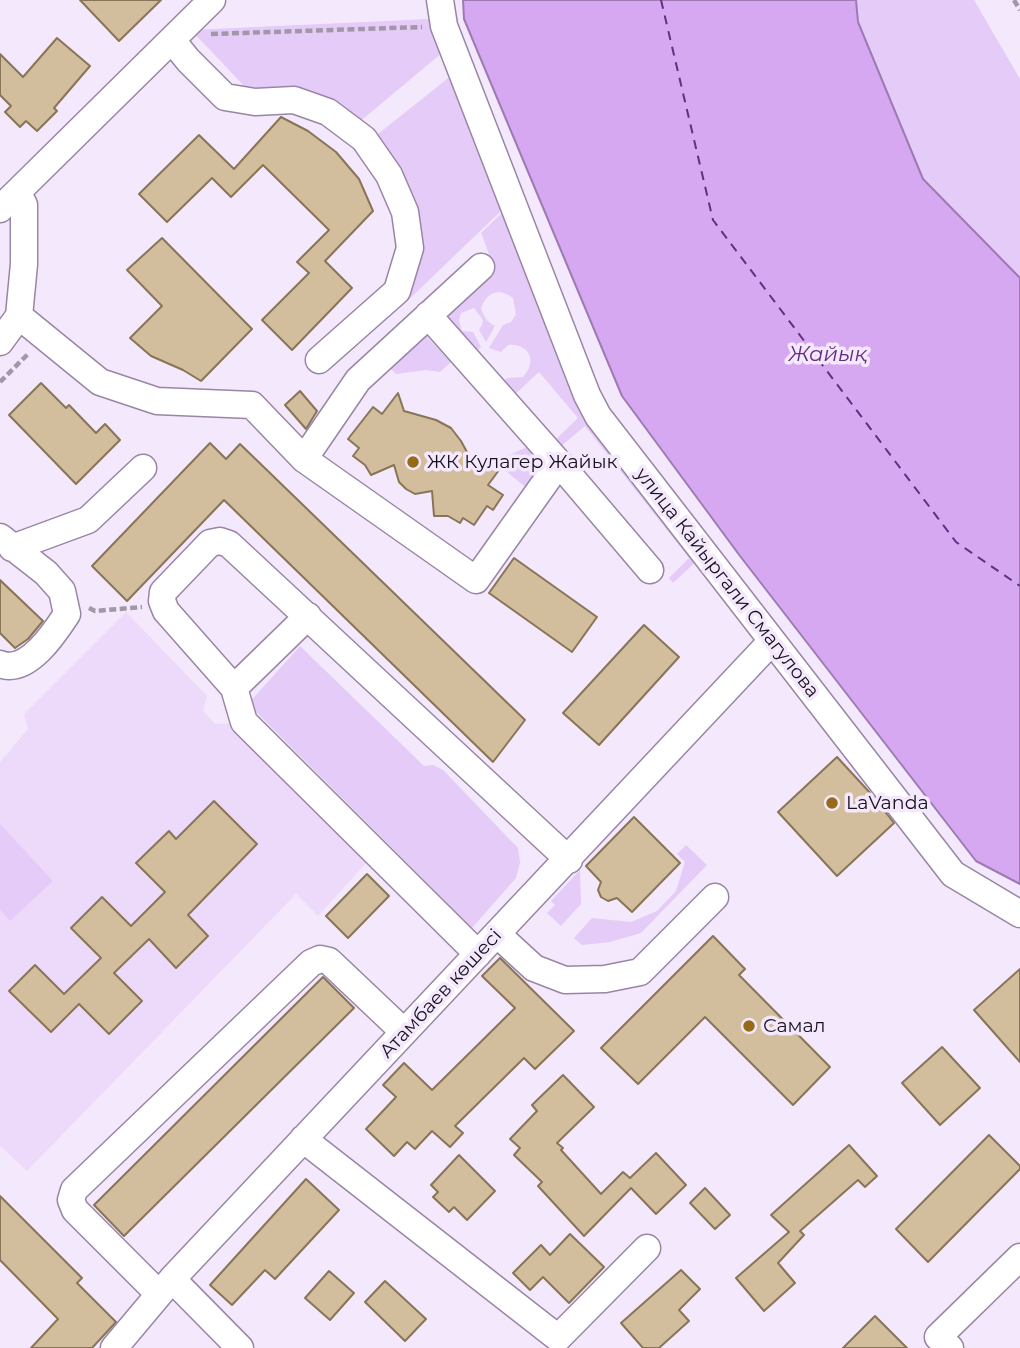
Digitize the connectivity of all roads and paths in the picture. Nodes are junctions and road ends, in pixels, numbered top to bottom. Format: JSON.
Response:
{"nodes":[{"id":1,"x":212,"y":0,"type":"edge"},
{"id":2,"x":440,"y":0,"type":"edge"},
{"id":3,"x":1014,"y":0,"type":"edge"},
{"id":4,"x":1020,"y":10,"type":"edge"},
{"id":5,"x":172,"y":40,"type":"junction"},
{"id":6,"x":9,"y":201,"type":"edge"},
{"id":7,"x":481,"y":267,"type":"dead end"},
{"id":8,"x":428,"y":315,"type":"junction"},
{"id":9,"x":19,"y":316,"type":"junction"},
{"id":10,"x":44,"y":337,"type":"junction"},
{"id":11,"x":0,"y":342,"type":"edge"},
{"id":12,"x":319,"y":360,"type":"dead end"},
{"id":13,"x":0,"y":382,"type":"edge"},
{"id":14,"x":304,"y":459,"type":"junction"},
{"id":15,"x":559,"y":463,"type":"junction"},
{"id":16,"x":143,"y":468,"type":"dead end"},
{"id":17,"x":6,"y":543,"type":"edge"},
{"id":18,"x":650,"y":570,"type":"dead end"},
{"id":19,"x":61,"y":591,"type":"junction"},
{"id":20,"x":162,"y":601,"type":"junction"},
{"id":21,"x":308,"y":615,"type":"junction"},
{"id":22,"x":771,"y":642,"type":"junction"},
{"id":23,"x":0,"y":664,"type":"edge"},
{"id":24,"x":234,"y":688,"type":"junction"},
{"id":25,"x":569,"y":860,"type":"junction"},
{"id":26,"x":715,"y":897,"type":"dead end"},
{"id":27,"x":1020,"y":915,"type":"edge"},
{"id":28,"x":497,"y":934,"type":"junction"},
{"id":29,"x":478,"y":954,"type":"junction"},
{"id":30,"x":404,"y":1032,"type":"junction"},
{"id":31,"x":303,"y":1139,"type":"junction"},
{"id":32,"x":647,"y":1248,"type":"dead end"},
{"id":33,"x":1020,"y":1257,"type":"edge"},
{"id":34,"x":165,"y":1287,"type":"junction"},
{"id":35,"x":938,"y":1344,"type":"edge"},
{"id":36,"x":114,"y":1348,"type":"edge"},
{"id":37,"x":240,"y":1348,"type":"edge"}],
"edges":[{"from":1,"to":5,"type":"street"},
{"from":2,"to":22,"type":"street","name":"улица Кайыргали Смагулова"},
{"from":3,"to":4,"type":"path"},
{"from":5,"to":6,"type":"street"},
{"from":5,"to":12,"type":"street"},
{"from":6,"to":9,"type":"street"},
{"from":7,"to":8,"type":"street"},
{"from":8,"to":14,"type":"street"},
{"from":8,"to":15,"type":"street"},
{"from":9,"to":10,"type":"street"},
{"from":9,"to":11,"type":"street"},
{"from":10,"to":13,"type":"path"},
{"from":10,"to":14,"type":"street"},
{"from":14,"to":15,"type":"street"},
{"from":15,"to":18,"type":"street"},
{"from":16,"to":17,"type":"street"},
{"from":17,"to":19,"type":"street"},
{"from":19,"to":20,"type":"path"},
{"from":19,"to":23,"type":"street"},
{"from":20,"to":21,"type":"street"},
{"from":20,"to":24,"type":"street"},
{"from":21,"to":24,"type":"street"},
{"from":21,"to":25,"type":"street"},
{"from":22,"to":25,"type":"street","name":"Атамбаев көшесі"},
{"from":22,"to":27,"type":"street","name":"улица Кайыргали Смагулова"},
{"from":24,"to":29,"type":"street"},
{"from":25,"to":28,"type":"street","name":"Атамбаев көшесі"},
{"from":26,"to":28,"type":"street"},
{"from":28,"to":29,"type":"street","name":"Атамбаев көшесі"},
{"from":29,"to":30,"type":"street","name":"Атамбаев көшесі"},
{"from":30,"to":31,"type":"street","name":"Атамбаев көшесі"},
{"from":30,"to":34,"type":"street"},
{"from":31,"to":32,"type":"street"},
{"from":31,"to":34,"type":"street","name":"Атамбаев көшесі"},
{"from":33,"to":35,"type":"street"},
{"from":34,"to":36,"type":"street","name":"Атамбаев көшесі"},
{"from":34,"to":37,"type":"street"}]}
